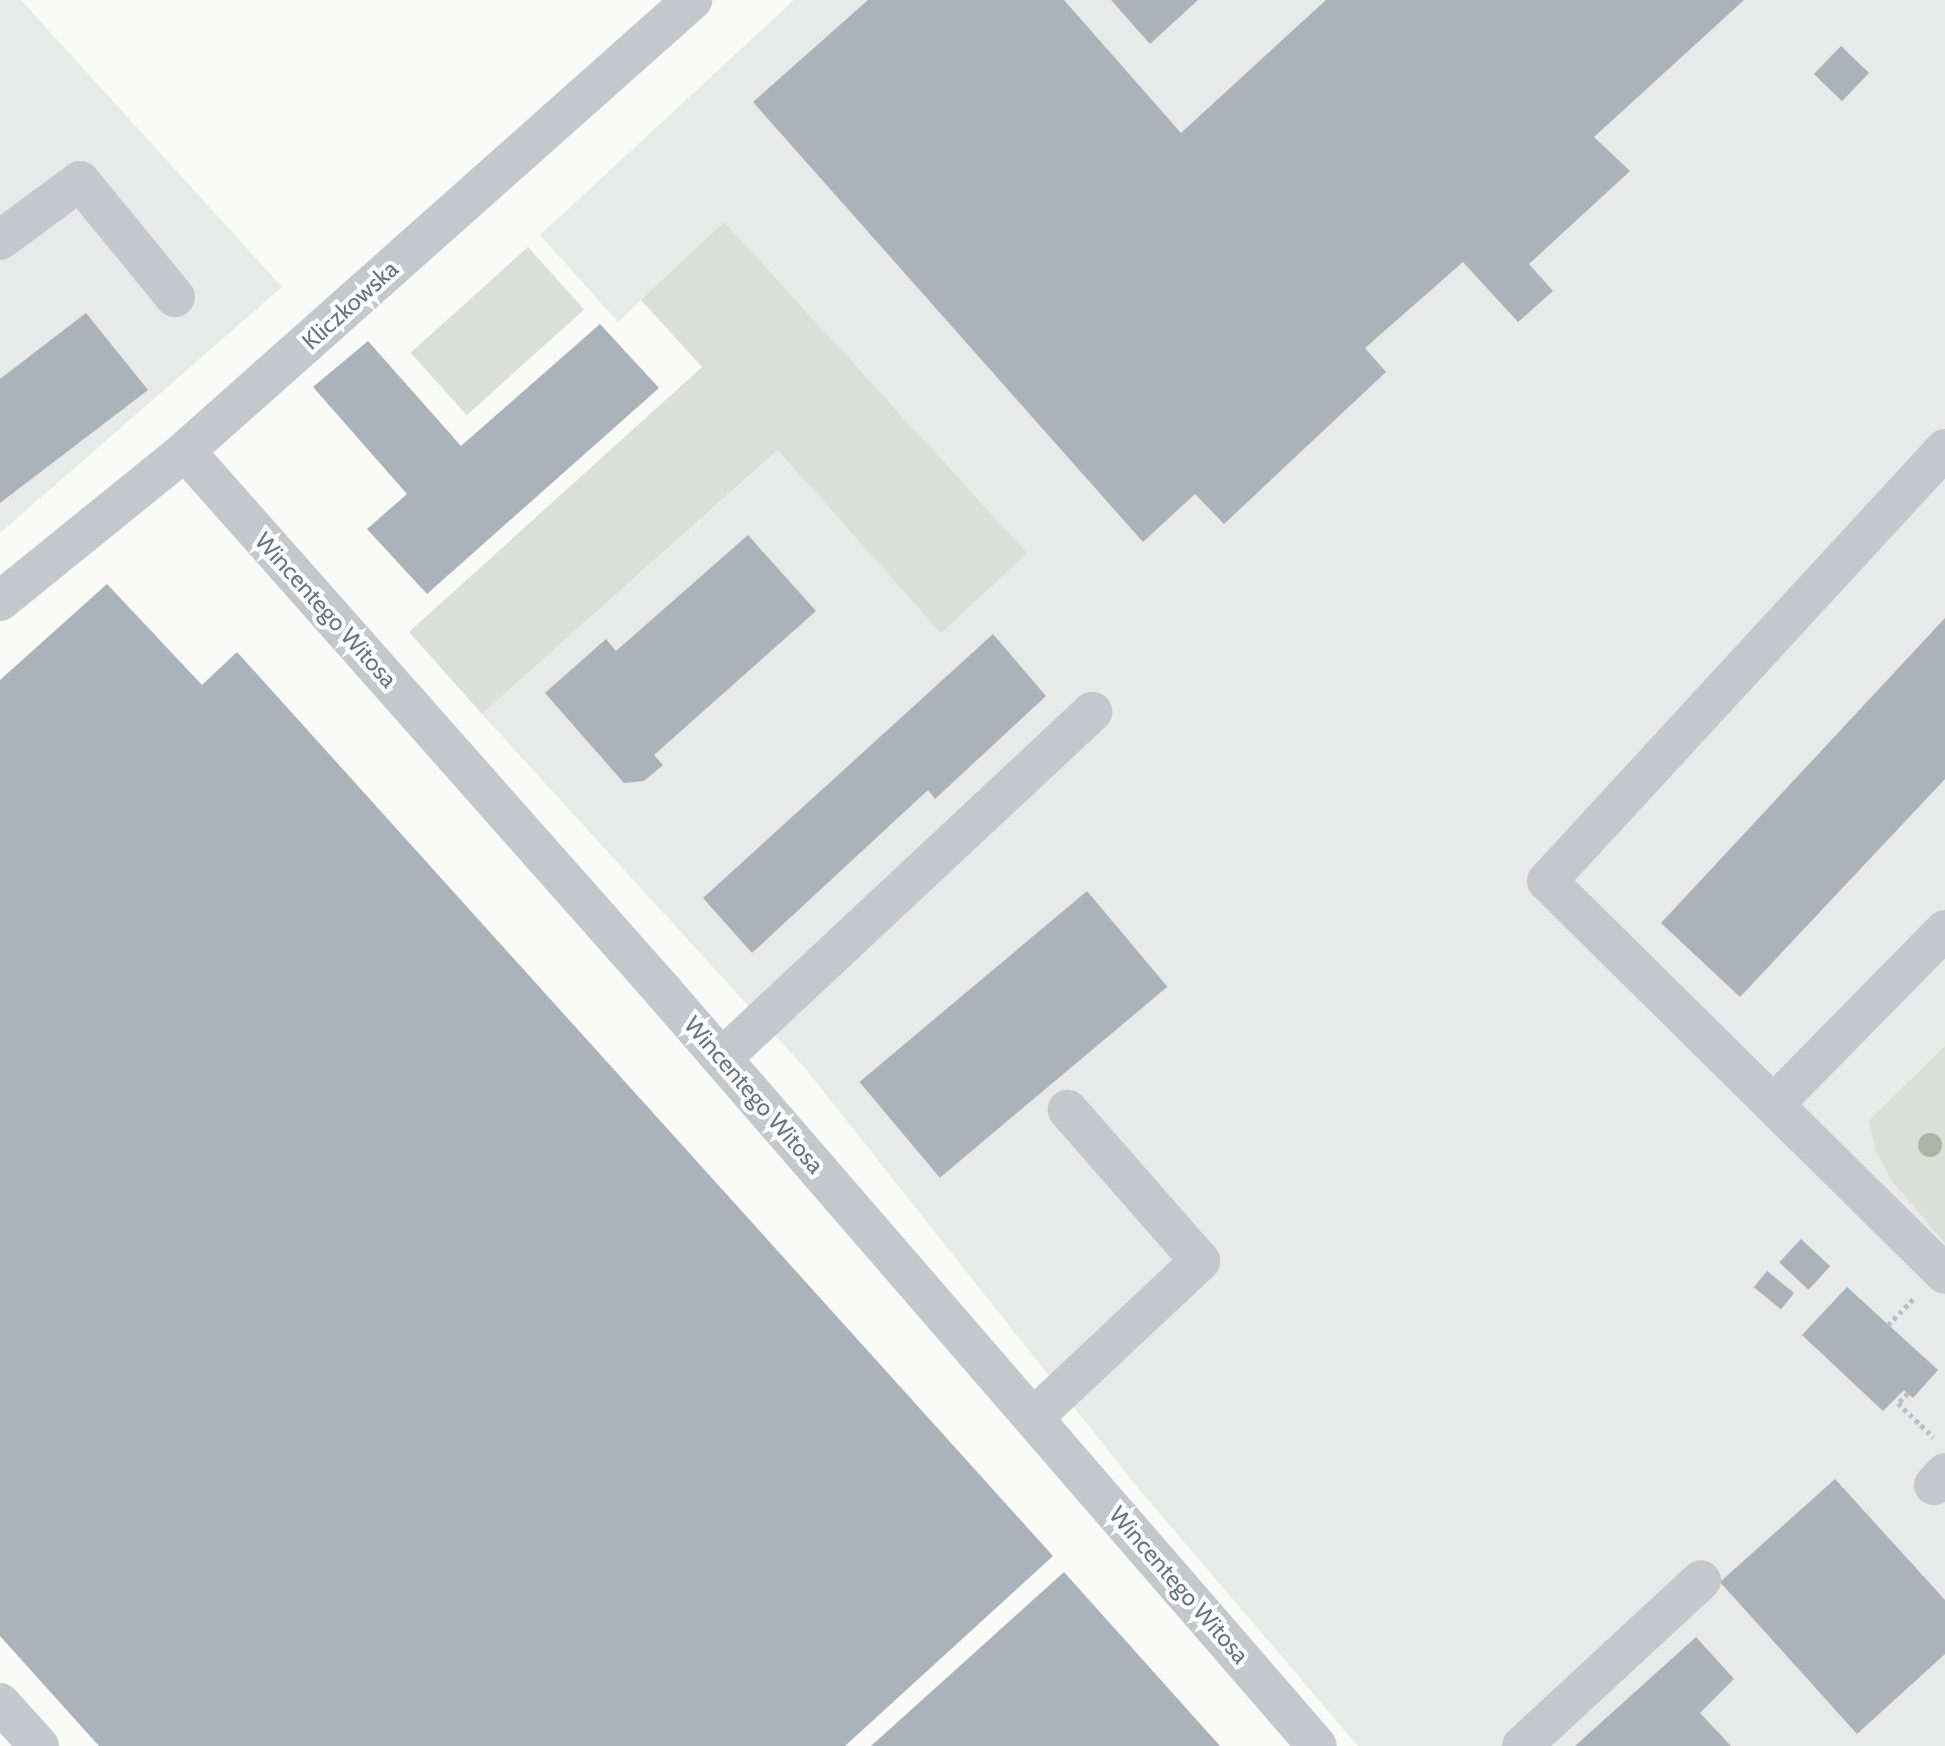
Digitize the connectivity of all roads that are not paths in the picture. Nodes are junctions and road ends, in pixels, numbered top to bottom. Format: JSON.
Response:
{"nodes":[{"id":1,"x":692,"y":0,"type":"edge"},
{"id":2,"x":0,"y":240,"type":"edge"},
{"id":3,"x":175,"y":297,"type":"dead end"},
{"id":4,"x":1945,"y":449,"type":"edge"},
{"id":5,"x":185,"y":451,"type":"junction"},
{"id":6,"x":0,"y":601,"type":"edge"},
{"id":7,"x":1092,"y":712,"type":"dead end"},
{"id":8,"x":1945,"y":930,"type":"edge"},
{"id":9,"x":722,"y":1058,"type":"junction"},
{"id":10,"x":1774,"y":1104,"type":"junction"},
{"id":11,"x":1068,"y":1110,"type":"dead end"},
{"id":12,"x":1932,"y":1284,"type":"edge"},
{"id":13,"x":1034,"y":1417,"type":"junction"},
{"id":14,"x":1701,"y":1580,"type":"dead end"},
{"id":15,"x":0,"y":1703,"type":"edge"},
{"id":16,"x":39,"y":1746,"type":"edge"},
{"id":17,"x":1317,"y":1746,"type":"edge"},
{"id":18,"x":1522,"y":1746,"type":"edge"}],
"edges":[{"from":1,"to":5,"type":"street","name":"Kliczkowska"},
{"from":2,"to":3,"type":"street"},
{"from":4,"to":10,"type":"street"},
{"from":5,"to":6,"type":"street","name":"Kliczkowska"},
{"from":5,"to":9,"type":"street","name":"Wincentego Witosa"},
{"from":7,"to":9,"type":"street"},
{"from":8,"to":10,"type":"street"},
{"from":9,"to":13,"type":"street","name":"Wincentego Witosa"},
{"from":10,"to":12,"type":"street"},
{"from":11,"to":13,"type":"street"},
{"from":13,"to":17,"type":"street","name":"Wincentego Witosa"},
{"from":14,"to":18,"type":"street"},
{"from":15,"to":16,"type":"street"}]}
